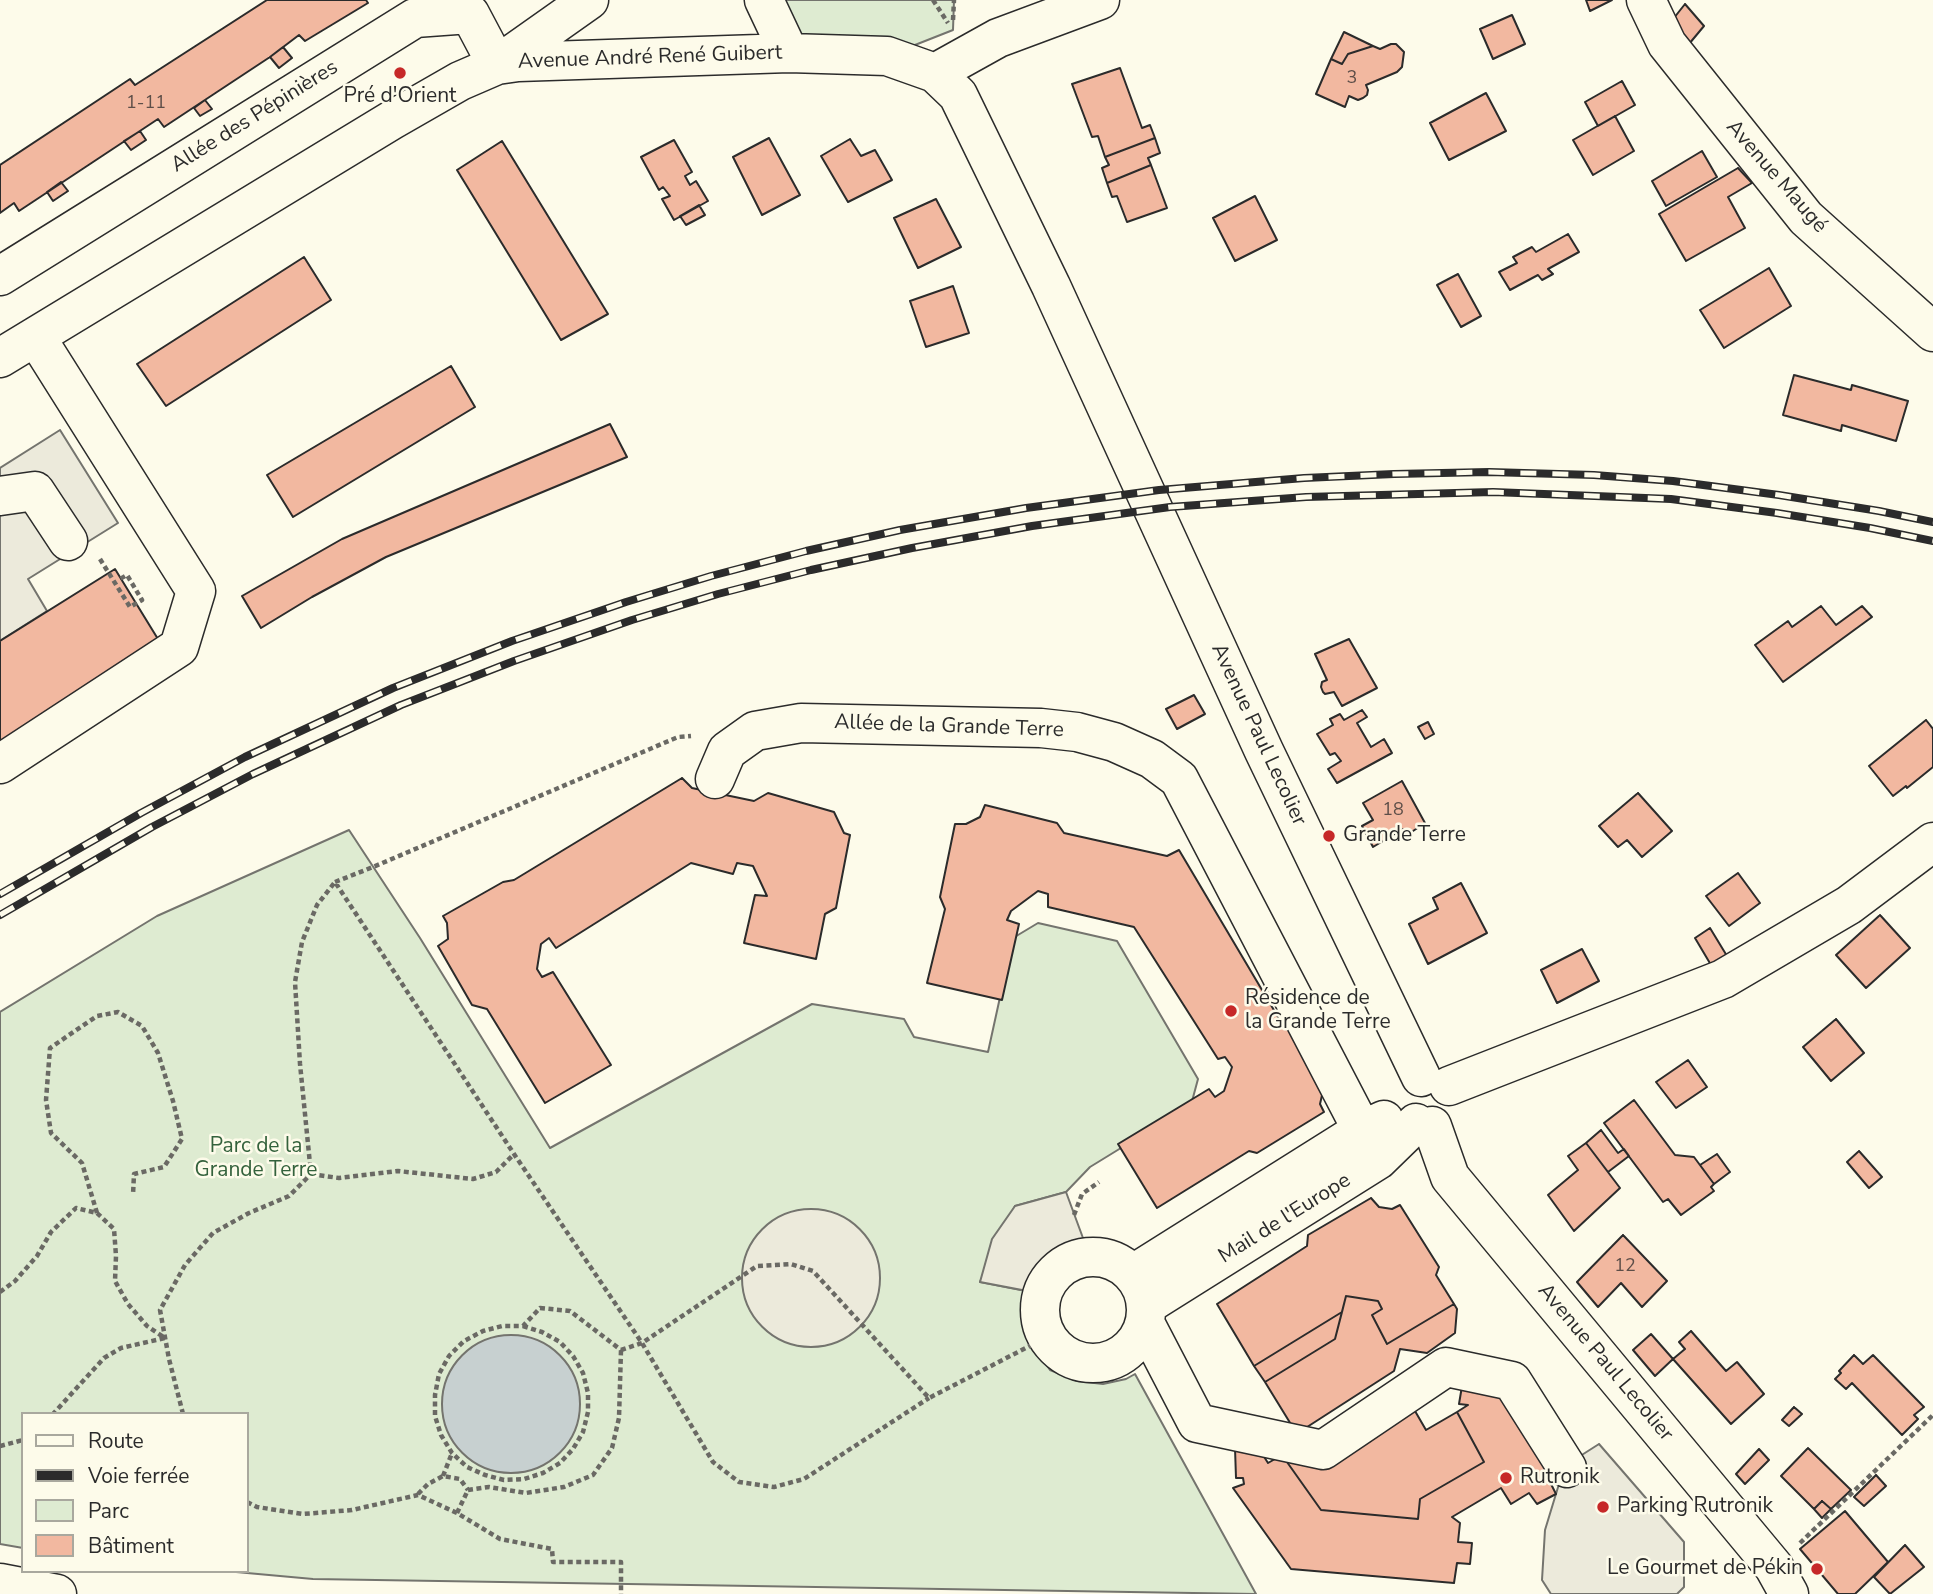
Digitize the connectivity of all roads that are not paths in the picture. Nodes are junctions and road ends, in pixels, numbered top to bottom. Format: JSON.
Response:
{"nodes":[{"id":1,"x":589,"y":0,"type":"edge"},
{"id":2,"x":764,"y":0,"type":"edge"},
{"id":3,"x":1100,"y":0,"type":"edge"},
{"id":4,"x":1646,"y":0,"type":"edge"},
{"id":5,"x":409,"y":9,"type":"edge"},
{"id":6,"x":789,"y":53,"type":"junction"},
{"id":7,"x":497,"y":65,"type":"junction"},
{"id":8,"x":935,"y":74,"type":"junction"},
{"id":9,"x":0,"y":276,"type":"edge"},
{"id":10,"x":1933,"y":332,"type":"edge"},
{"id":11,"x":36,"y":337,"type":"junction"},
{"id":12,"x":0,"y":358,"type":"edge"},
{"id":13,"x":1099,"y":391,"type":"joint"},
{"id":14,"x":0,"y":496,"type":"edge"},
{"id":15,"x":68,"y":541,"type":"road end"},
{"id":16,"x":0,"y":764,"type":"edge"},
{"id":17,"x":715,"y":779,"type":"dead end"},
{"id":18,"x":1933,"y":842,"type":"edge"},
{"id":19,"x":1435,"y":1082,"type":"junction"},
{"id":20,"x":1418,"y":1120,"type":"junction"},
{"id":21,"x":1362,"y":1130,"type":"junction"},
{"id":22,"x":1141,"y":1301,"type":"junction"},
{"id":23,"x":1567,"y":1468,"type":"dead end"},
{"id":24,"x":1782,"y":1581,"type":"edge"},
{"id":25,"x":0,"y":1583,"type":"edge"},
{"id":26,"x":57,"y":1594,"type":"edge"}],
"edges":[{"from":1,"to":7,"type":"street"},
{"from":2,"to":6,"type":"street"},
{"from":3,"to":8,"type":"street"},
{"from":4,"to":10,"type":"street","name":"Avenue Maugé"},
{"from":5,"to":7,"type":"street","name":"Allée des Pépinières"},
{"from":5,"to":9,"type":"street","name":"Allée des Pépinières"},
{"from":6,"to":7,"type":"street","name":"Avenue André René Guibert"},
{"from":6,"to":8,"type":"street","name":"Avenue André René Guibert"},
{"from":7,"to":11,"type":"street","name":"Avenue André René Guibert"},
{"from":8,"to":13,"type":"street","name":"Avenue André René Guibert"},
{"from":11,"to":12,"type":"street","name":"Avenue André René Guibert"},
{"from":11,"to":16,"type":"street"},
{"from":13,"to":19,"type":"street","name":"Avenue Paul Lecolier"},
{"from":14,"to":15,"type":"street"},
{"from":17,"to":21,"type":"street","name":"Allée de la Grande Terre"},
{"from":18,"to":19,"type":"street"},
{"from":19,"to":20,"type":"street"},
{"from":20,"to":21,"type":"street","name":"Mail de l'Europe"},
{"from":20,"to":22,"type":"street","name":"Mail de l'Europe"},
{"from":20,"to":24,"type":"street","name":"Avenue Paul Lecolier"},
{"from":21,"to":22,"type":"street","name":"Mail de l'Europe"},
{"from":22,"to":22,"type":"street","name":"Mail de l'Europe"},
{"from":22,"to":23,"type":"street"},
{"from":25,"to":26,"type":"street"}]}
